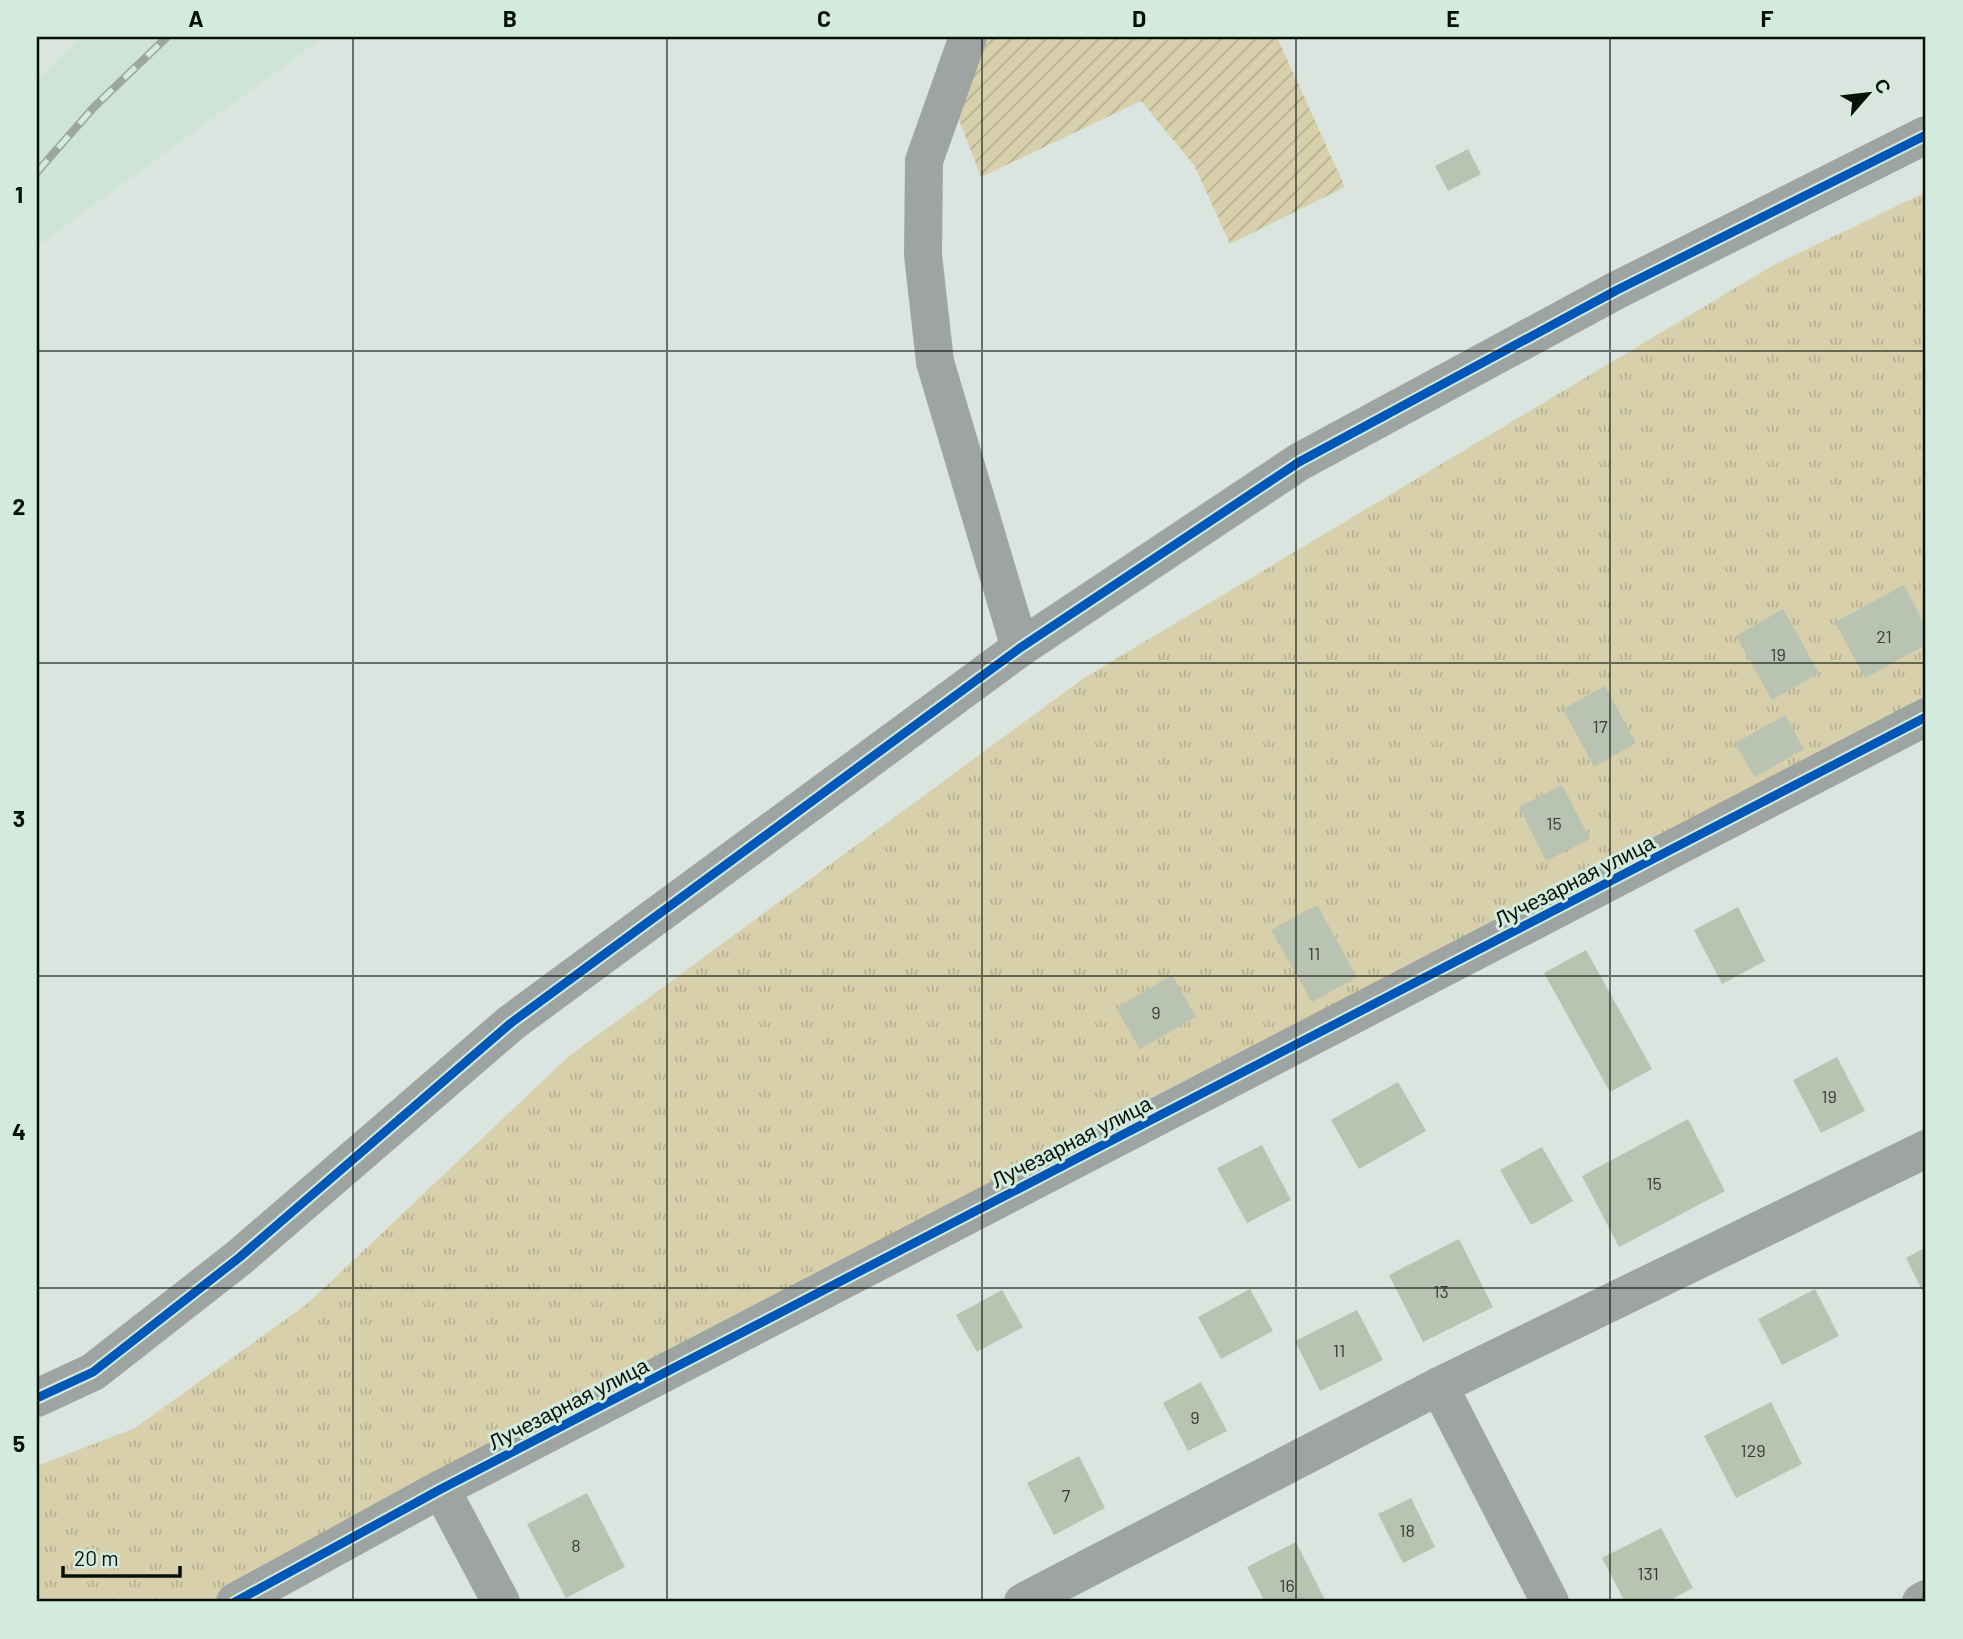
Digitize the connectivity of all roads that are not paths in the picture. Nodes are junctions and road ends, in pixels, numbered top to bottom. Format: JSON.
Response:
{"nodes":[{"id":1,"x":968,"y":37,"type":"edge"},
{"id":2,"x":1926,"y":135,"type":"edge"},
{"id":3,"x":1020,"y":648,"type":"junction"},
{"id":4,"x":1926,"y":716,"type":"edge"},
{"id":5,"x":1926,"y":1149,"type":"edge"},
{"id":6,"x":1439,"y":1386,"type":"junction"},
{"id":7,"x":37,"y":1398,"type":"edge"},
{"id":8,"x":441,"y":1489,"type":"junction"},
{"id":9,"x":1926,"y":1599,"type":"edge"},
{"id":10,"x":235,"y":1602,"type":"edge"},
{"id":11,"x":501,"y":1602,"type":"edge"},
{"id":12,"x":1023,"y":1602,"type":"edge"},
{"id":13,"x":1550,"y":1602,"type":"edge"},
{"id":14,"x":1921,"y":1602,"type":"edge"}],
"edges":[{"from":1,"to":3,"type":"street"},
{"from":2,"to":3,"type":"street"},
{"from":3,"to":7,"type":"street"},
{"from":4,"to":8,"type":"street","name":"Лучезарная улица"},
{"from":5,"to":6,"type":"street"},
{"from":6,"to":12,"type":"street"},
{"from":6,"to":13,"type":"street"},
{"from":8,"to":10,"type":"street","name":"Лучезарная улица"},
{"from":8,"to":11,"type":"street"},
{"from":9,"to":14,"type":"street"}]}
